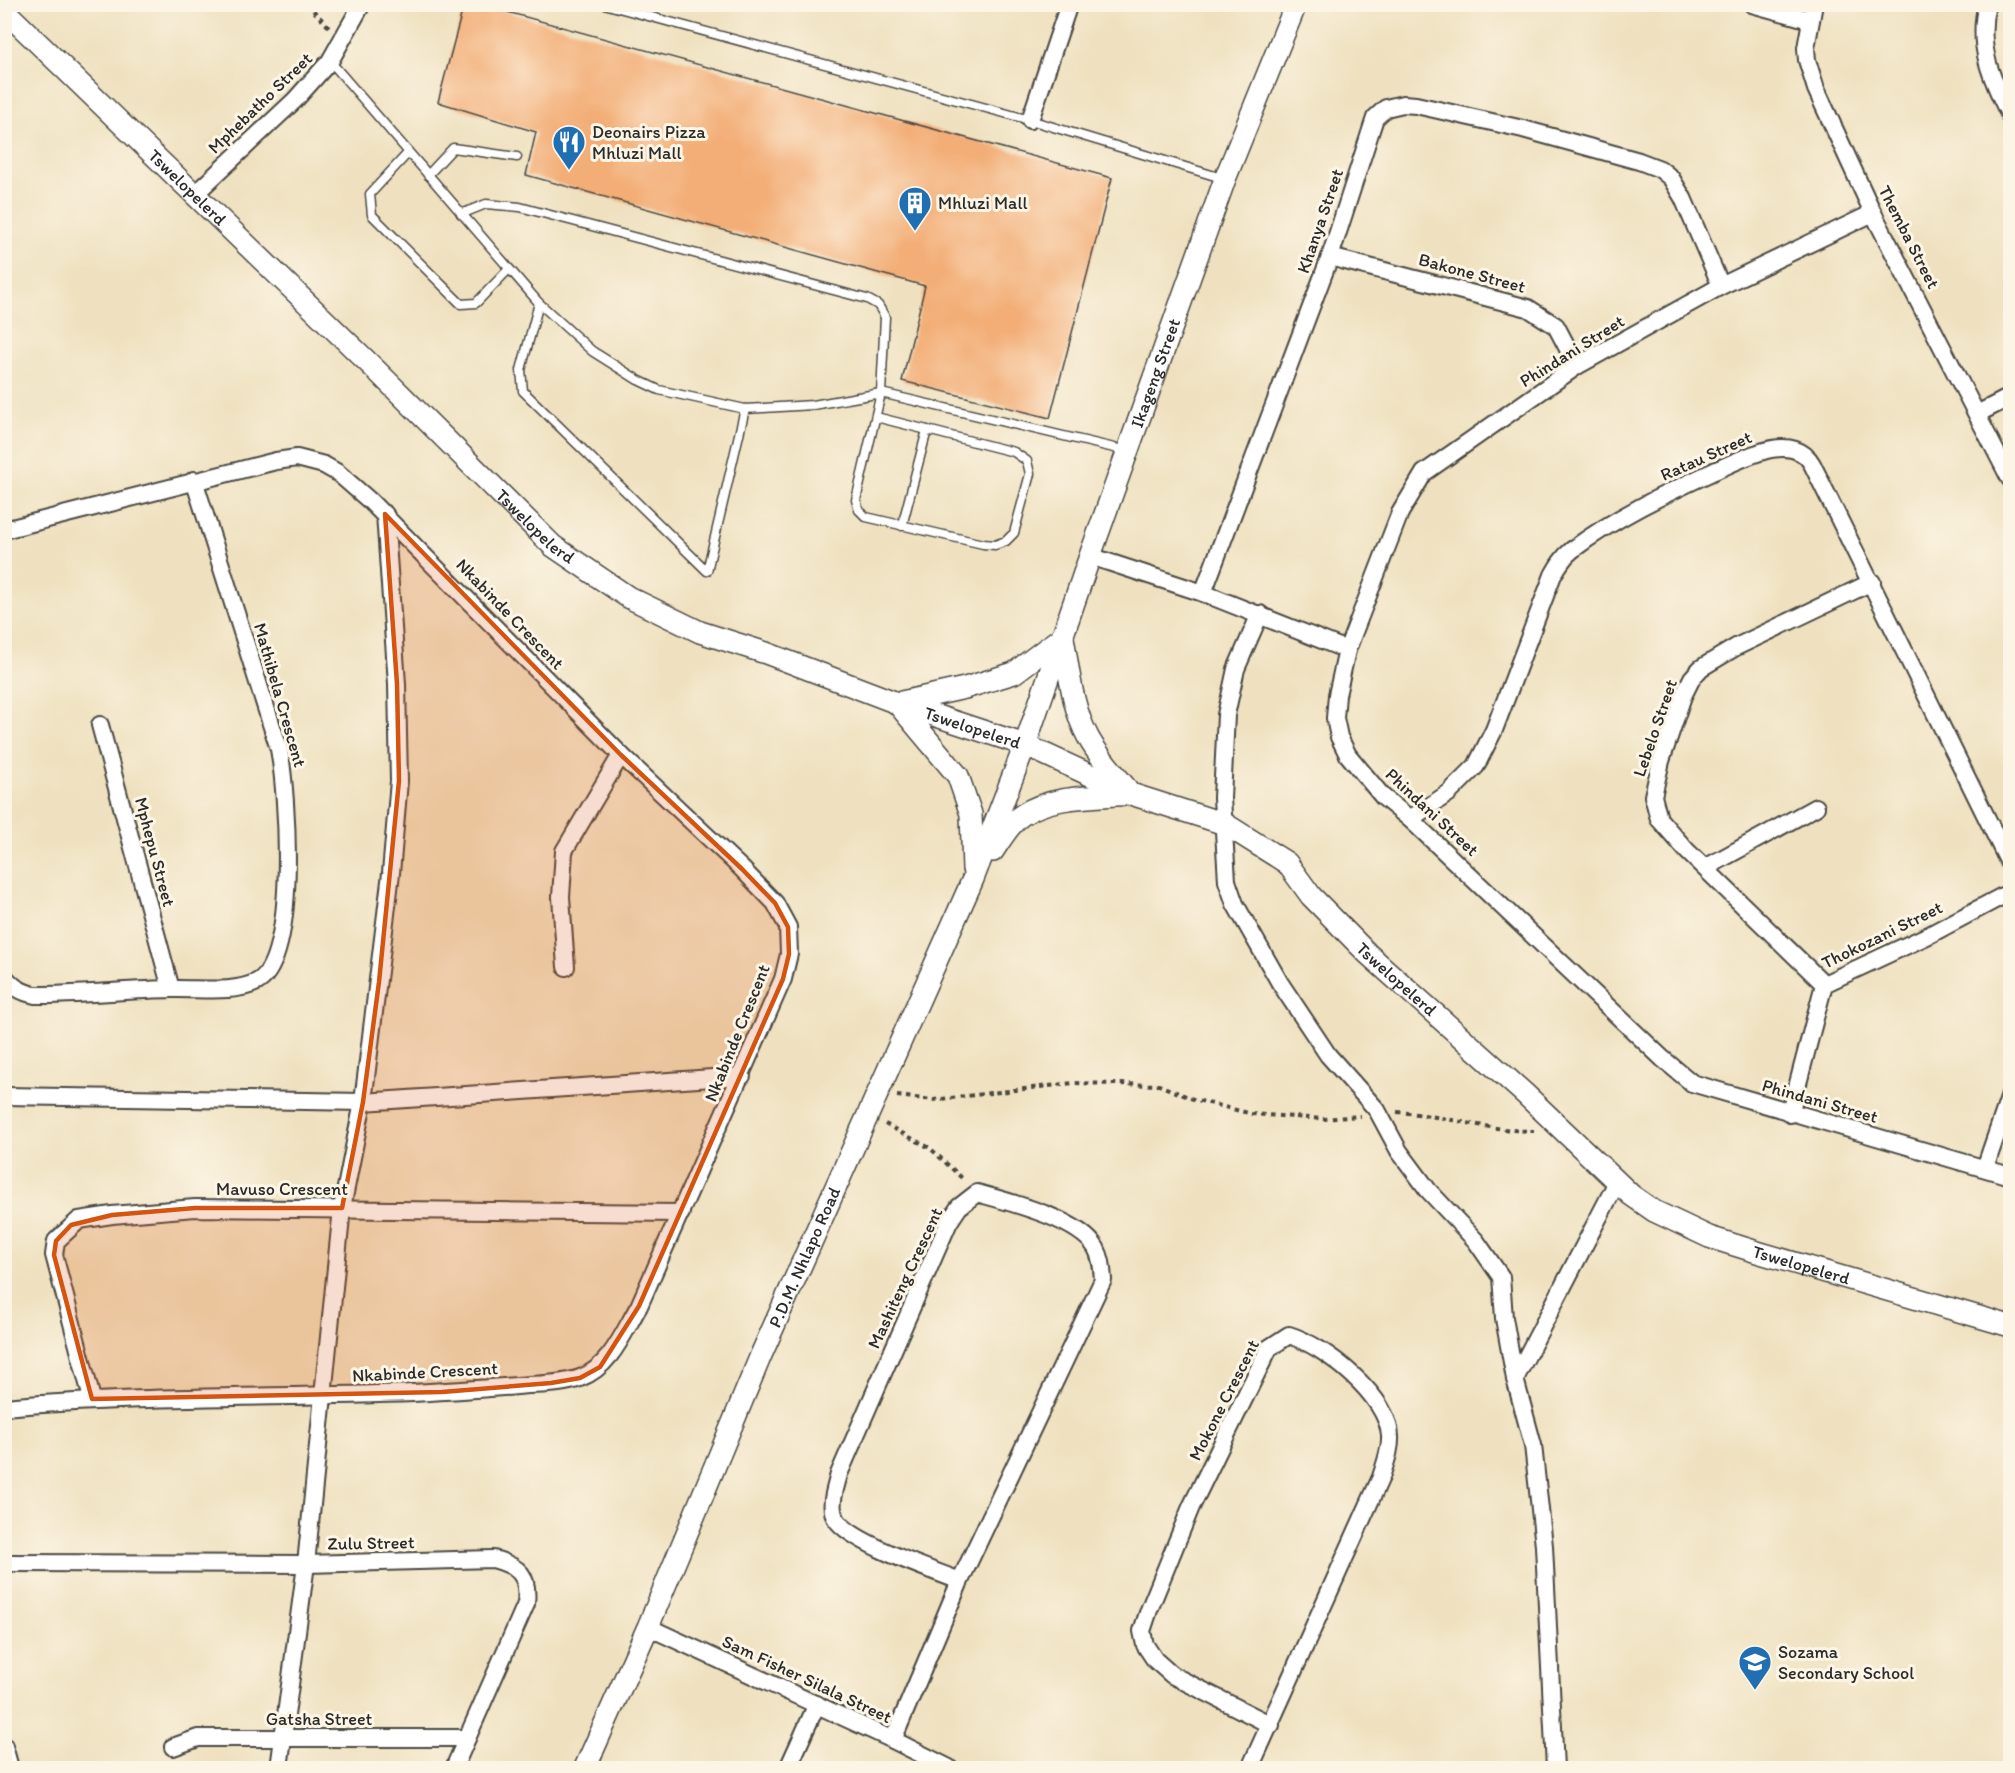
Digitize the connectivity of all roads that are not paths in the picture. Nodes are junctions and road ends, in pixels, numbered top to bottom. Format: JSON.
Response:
{"nodes":[{"id":1,"x":362,"y":4,"type":"edge"},
{"id":2,"x":604,"y":4,"type":"edge"},
{"id":3,"x":1069,"y":4,"type":"edge"},
{"id":4,"x":1296,"y":4,"type":"edge"},
{"id":5,"x":1752,"y":4,"type":"edge"},
{"id":6,"x":1987,"y":4,"type":"edge"},
{"id":7,"x":4,"y":10,"type":"edge"},
{"id":8,"x":1812,"y":12,"type":"edge"},
{"id":9,"x":330,"y":62,"type":"junction"},
{"id":10,"x":2010,"y":116,"type":"edge"},
{"id":11,"x":1030,"y":120,"type":"junction"},
{"id":12,"x":408,"y":153,"type":"junction"},
{"id":13,"x":517,"y":157,"type":"dead end"},
{"id":14,"x":428,"y":175,"type":"junction"},
{"id":15,"x":1225,"y":179,"type":"junction"},
{"id":16,"x":195,"y":194,"type":"junction"},
{"id":17,"x":1873,"y":213,"type":"junction"},
{"id":18,"x":460,"y":214,"type":"junction"},
{"id":19,"x":1330,"y":257,"type":"junction"},
{"id":20,"x":508,"y":270,"type":"junction"},
{"id":21,"x":1721,"y":286,"type":"junction"},
{"id":22,"x":539,"y":303,"type":"junction"},
{"id":23,"x":1577,"y":366,"type":"junction"},
{"id":24,"x":881,"y":393,"type":"junction"},
{"id":25,"x":2010,"y":397,"type":"edge"},
{"id":26,"x":745,"y":409,"type":"junction"},
{"id":27,"x":1979,"y":413,"type":"junction"},
{"id":28,"x":876,"y":417,"type":"junction"},
{"id":29,"x":927,"y":430,"type":"junction"},
{"id":30,"x":1127,"y":451,"type":"junction"},
{"id":31,"x":2010,"y":479,"type":"edge"},
{"id":32,"x":194,"y":480,"type":"junction"},
{"id":33,"x":385,"y":514,"type":"junction"},
{"id":34,"x":902,"y":526,"type":"junction"},
{"id":35,"x":4,"y":530,"type":"edge"},
{"id":36,"x":1090,"y":556,"type":"junction"},
{"id":37,"x":1872,"y":582,"type":"junction"},
{"id":38,"x":1203,"y":593,"type":"junction"},
{"id":39,"x":1260,"y":614,"type":"junction"},
{"id":40,"x":1063,"y":636,"type":"junction"},
{"id":41,"x":1347,"y":650,"type":"junction"},
{"id":42,"x":897,"y":703,"type":"junction"},
{"id":43,"x":100,"y":725,"type":"dead end"},
{"id":44,"x":1025,"y":745,"type":"junction"},
{"id":45,"x":621,"y":755,"type":"junction"},
{"id":46,"x":1131,"y":794,"type":"junction"},
{"id":47,"x":1816,"y":807,"type":"dead end"},
{"id":48,"x":1410,"y":819,"type":"junction"},
{"id":49,"x":1226,"y":824,"type":"junction"},
{"id":50,"x":2010,"y":865,"type":"edge"},
{"id":51,"x":1705,"y":868,"type":"junction"},
{"id":52,"x":973,"y":879,"type":"junction"},
{"id":53,"x":2010,"y":892,"type":"edge"},
{"id":54,"x":566,"y":967,"type":"dead end"},
{"id":55,"x":4,"y":976,"type":"edge"},
{"id":56,"x":1824,"y":984,"type":"junction"},
{"id":57,"x":171,"y":989,"type":"junction"},
{"id":58,"x":742,"y":1076,"type":"junction"},
{"id":59,"x":2010,"y":1095,"type":"edge"},
{"id":60,"x":4,"y":1096,"type":"edge"},
{"id":61,"x":363,"y":1102,"type":"junction"},
{"id":62,"x":1790,"y":1114,"type":"junction"},
{"id":63,"x":1985,"y":1168,"type":"junction"},
{"id":64,"x":2010,"y":1176,"type":"edge"},
{"id":65,"x":1617,"y":1182,"type":"junction"},
{"id":66,"x":342,"y":1208,"type":"junction"},
{"id":67,"x":681,"y":1213,"type":"junction"},
{"id":68,"x":2010,"y":1326,"type":"edge"},
{"id":69,"x":1515,"y":1379,"type":"junction"},
{"id":70,"x":322,"y":1396,"type":"junction"},
{"id":71,"x":92,"y":1399,"type":"junction"},
{"id":72,"x":4,"y":1407,"type":"edge"},
{"id":73,"x":2010,"y":1480,"type":"edge"},
{"id":74,"x":2010,"y":1498,"type":"edge"},
{"id":75,"x":4,"y":1563,"type":"edge"},
{"id":76,"x":306,"y":1564,"type":"junction"},
{"id":77,"x":960,"y":1581,"type":"junction"},
{"id":78,"x":648,"y":1627,"type":"junction"},
{"id":79,"x":817,"y":1704,"type":"junction"},
{"id":80,"x":1271,"y":1725,"type":"junction"},
{"id":81,"x":282,"y":1738,"type":"junction"},
{"id":82,"x":466,"y":1738,"type":"junction"},
{"id":83,"x":893,"y":1740,"type":"junction"},
{"id":84,"x":4,"y":1746,"type":"edge"},
{"id":85,"x":173,"y":1747,"type":"dead end"},
{"id":86,"x":10,"y":1768,"type":"edge"},
{"id":87,"x":279,"y":1768,"type":"edge"},
{"id":88,"x":453,"y":1768,"type":"edge"},
{"id":89,"x":585,"y":1768,"type":"edge"},
{"id":90,"x":788,"y":1768,"type":"edge"},
{"id":91,"x":949,"y":1768,"type":"edge"},
{"id":92,"x":1250,"y":1768,"type":"edge"},
{"id":93,"x":1555,"y":1768,"type":"edge"}],
"edges":[{"from":1,"to":9,"type":"street","name":"Mphebatho Street"},
{"from":2,"to":11,"type":"lane"},
{"from":3,"to":11,"type":"street"},
{"from":4,"to":15,"type":"street","name":"Ikageng Street"},
{"from":5,"to":8,"type":"street"},
{"from":6,"to":10,"type":"street"},
{"from":7,"to":16,"type":"street","name":"Tswelopelerd"},
{"from":8,"to":17,"type":"street","name":"Themba Street"},
{"from":9,"to":12,"type":"lane"},
{"from":9,"to":16,"type":"street","name":"Mphebatho Street"},
{"from":11,"to":15,"type":"lane"},
{"from":12,"to":14,"type":"lane"},
{"from":12,"to":20,"type":"lane"},
{"from":13,"to":14,"type":"lane"},
{"from":14,"to":18,"type":"lane"},
{"from":15,"to":30,"type":"street","name":"Ikageng Street"},
{"from":16,"to":42,"type":"street","name":"Tswelopelerd"},
{"from":17,"to":21,"type":"street","name":"Phindani Street"},
{"from":17,"to":27,"type":"street","name":"Themba Street"},
{"from":18,"to":20,"type":"lane"},
{"from":18,"to":24,"type":"lane"},
{"from":19,"to":21,"type":"street","name":"Khanya Street"},
{"from":19,"to":23,"type":"street","name":"Bakone Street"},
{"from":19,"to":38,"type":"street","name":"Khanya Street"},
{"from":20,"to":22,"type":"lane"},
{"from":21,"to":23,"type":"street","name":"Phindani Street"},
{"from":22,"to":26,"type":"lane"},
{"from":22,"to":26,"type":"lane"},
{"from":23,"to":41,"type":"street","name":"Phindani Street"},
{"from":24,"to":26,"type":"lane"},
{"from":24,"to":28,"type":"lane"},
{"from":24,"to":30,"type":"lane"},
{"from":25,"to":27,"type":"street"},
{"from":27,"to":31,"type":"street","name":"Themba Street"},
{"from":28,"to":29,"type":"lane"},
{"from":28,"to":34,"type":"lane"},
{"from":29,"to":34,"type":"lane"},
{"from":29,"to":34,"type":"lane"},
{"from":30,"to":36,"type":"street","name":"Ikageng Street"},
{"from":32,"to":33,"type":"street","name":"Nkabinde Crescent"},
{"from":32,"to":35,"type":"street","name":"Nkabinde Crescent"},
{"from":32,"to":57,"type":"street","name":"Mathibela Crescent"},
{"from":33,"to":45,"type":"street","name":"Nkabinde Crescent"},
{"from":33,"to":61,"type":"street"},
{"from":36,"to":38,"type":"street"},
{"from":36,"to":40,"type":"street","name":"Ikageng Street"},
{"from":37,"to":48,"type":"street","name":"Ratau Street"},
{"from":37,"to":50,"type":"street","name":"Ratau Street"},
{"from":37,"to":51,"type":"street","name":"Lebelo Street"},
{"from":38,"to":39,"type":"street"},
{"from":39,"to":41,"type":"street"},
{"from":39,"to":49,"type":"street"},
{"from":40,"to":42,"type":"street"},
{"from":40,"to":44,"type":"street","name":"Ikageng Street"},
{"from":40,"to":46,"type":"street"},
{"from":41,"to":48,"type":"street","name":"Phindani Street"},
{"from":42,"to":44,"type":"street","name":"Tswelopelerd"},
{"from":42,"to":52,"type":"street"},
{"from":43,"to":57,"type":"street","name":"Mphepu Street"},
{"from":44,"to":46,"type":"street","name":"Tswelopelerd"},
{"from":44,"to":52,"type":"street","name":"P.D.M. Nhlapo Road"},
{"from":45,"to":54,"type":"street"},
{"from":45,"to":58,"type":"street","name":"Nkabinde Crescent"},
{"from":46,"to":49,"type":"street","name":"Tswelopelerd"},
{"from":46,"to":52,"type":"street"},
{"from":47,"to":51,"type":"street"},
{"from":48,"to":62,"type":"street","name":"Phindani Street"},
{"from":49,"to":65,"type":"street","name":"Tswelopelerd"},
{"from":49,"to":69,"type":"street"},
{"from":51,"to":56,"type":"street","name":"Lebelo Street"},
{"from":52,"to":78,"type":"street","name":"P.D.M. Nhlapo Road"},
{"from":53,"to":56,"type":"street","name":"Thokozani Street"},
{"from":55,"to":57,"type":"street","name":"Mathibela Crescent"},
{"from":56,"to":62,"type":"street","name":"Thokozani Street"},
{"from":58,"to":61,"type":"street"},
{"from":58,"to":67,"type":"street","name":"Nkabinde Crescent"},
{"from":59,"to":63,"type":"street"},
{"from":60,"to":61,"type":"street"},
{"from":61,"to":66,"type":"street"},
{"from":62,"to":63,"type":"street","name":"Phindani Street"},
{"from":63,"to":64,"type":"street","name":"Phindani Street"},
{"from":65,"to":68,"type":"street","name":"Tswelopelerd"},
{"from":65,"to":69,"type":"street"},
{"from":66,"to":67,"type":"street","name":"Mavuso Crescent"},
{"from":66,"to":70,"type":"street"},
{"from":66,"to":71,"type":"street","name":"Mavuso Crescent"},
{"from":67,"to":70,"type":"street","name":"Nkabinde Crescent"},
{"from":69,"to":93,"type":"street"},
{"from":70,"to":71,"type":"street","name":"Nkabinde Crescent"},
{"from":70,"to":76,"type":"street"},
{"from":71,"to":72,"type":"street","name":"Nkabinde Crescent"},
{"from":73,"to":74,"type":"lane"},
{"from":75,"to":76,"type":"street","name":"Zulu Street"},
{"from":76,"to":81,"type":"street"},
{"from":76,"to":82,"type":"street","name":"Zulu Street"},
{"from":77,"to":77,"type":"street","name":"Mashiteng Crescent"},
{"from":77,"to":83,"type":"street"},
{"from":78,"to":79,"type":"street","name":"Sam Fisher Silala Street"},
{"from":78,"to":89,"type":"street","name":"P.D.M. Nhlapo Road"},
{"from":79,"to":83,"type":"street","name":"Sam Fisher Silala Street"},
{"from":79,"to":90,"type":"street"},
{"from":80,"to":80,"type":"street","name":"Mokone Crescent"},
{"from":80,"to":92,"type":"street","name":"Mokone Crescent"},
{"from":81,"to":82,"type":"street","name":"Gatsha Street"},
{"from":81,"to":85,"type":"street","name":"Gatsha Street"},
{"from":81,"to":87,"type":"street"},
{"from":82,"to":88,"type":"street","name":"Zulu Street"},
{"from":83,"to":91,"type":"street","name":"Sam Fisher Silala Street"},
{"from":84,"to":86,"type":"street"}]}
